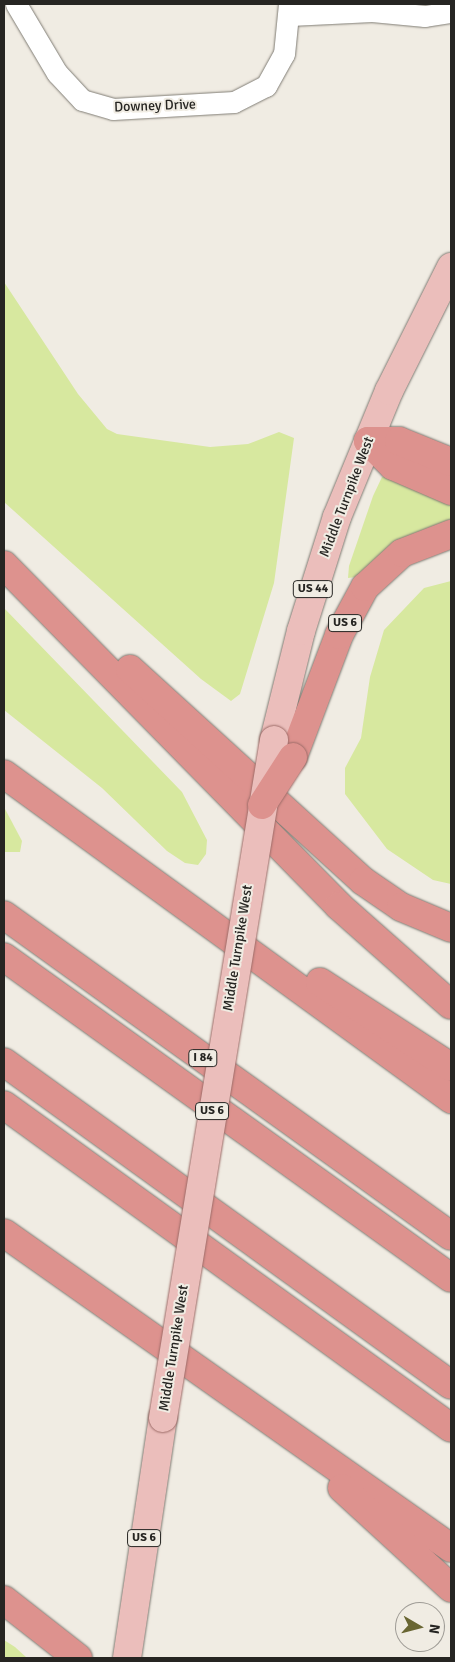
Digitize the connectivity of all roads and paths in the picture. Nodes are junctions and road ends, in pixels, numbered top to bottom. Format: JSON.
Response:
{"nodes":[{"id":1,"x":16,"y":4,"type":"edge"},
{"id":2,"x":374,"y":8,"type":"edge"},
{"id":3,"x":289,"y":9,"type":"edge"},
{"id":4,"x":451,"y":12,"type":"edge"},
{"id":5,"x":451,"y":266,"type":"edge"},
{"id":6,"x":368,"y":442,"type":"junction"},
{"id":7,"x":451,"y":462,"type":"edge"},
{"id":8,"x":451,"y":491,"type":"edge"},
{"id":9,"x":451,"y":534,"type":"edge"},
{"id":10,"x":4,"y":553,"type":"edge"},
{"id":11,"x":4,"y":565,"type":"edge"},
{"id":12,"x":283,"y":749,"type":"junction"},
{"id":13,"x":4,"y":774,"type":"edge"},
{"id":14,"x":262,"y":805,"type":"joint"},
{"id":15,"x":4,"y":915,"type":"edge"},
{"id":16,"x":198,"y":917,"type":"junction"},
{"id":17,"x":451,"y":928,"type":"edge"},
{"id":18,"x":4,"y":957,"type":"edge"},
{"id":19,"x":451,"y":1005,"type":"edge"},
{"id":20,"x":4,"y":1062,"type":"edge"},
{"id":21,"x":451,"y":1067,"type":"edge"},
{"id":22,"x":451,"y":1099,"type":"edge"},
{"id":23,"x":4,"y":1105,"type":"edge"},
{"id":24,"x":4,"y":1233,"type":"edge"},
{"id":25,"x":451,"y":1236,"type":"edge"},
{"id":26,"x":451,"y":1278,"type":"edge"},
{"id":27,"x":451,"y":1385,"type":"edge"},
{"id":28,"x":224,"y":1390,"type":"junction"},
{"id":29,"x":451,"y":1428,"type":"edge"},
{"id":30,"x":451,"y":1548,"type":"edge"},
{"id":31,"x":451,"y":1588,"type":"edge"},
{"id":32,"x":4,"y":1600,"type":"edge"},
{"id":33,"x":78,"y":1658,"type":"edge"},
{"id":34,"x":127,"y":1658,"type":"edge"}],
"edges":[{"from":1,"to":3,"type":"street","name":"Downey Drive"},
{"from":2,"to":3,"type":"street","name":"Downey Drive"},
{"from":2,"to":4,"type":"street","name":"Downey Drive"},
{"from":5,"to":6,"type":"main road","name":"Middle Turnpike West","number":"US 44"},
{"from":6,"to":7,"type":"highway"},
{"from":6,"to":8,"type":"highway"},
{"from":6,"to":12,"type":"main road","name":"Middle Turnpike West","number":"US 44"},
{"from":9,"to":12,"type":"highway","number":"US 6"},
{"from":10,"to":17,"type":"highway"},
{"from":11,"to":19,"type":"highway"},
{"from":12,"to":14,"type":"highway","number":"US 6","bridge":true},
{"from":13,"to":16,"type":"highway"},
{"from":14,"to":34,"type":"main road","name":"Middle Turnpike West","number":"US 6","bridge":true},
{"from":15,"to":25,"type":"highway","number":"I 84"},
{"from":16,"to":21,"type":"highway"},
{"from":16,"to":22,"type":"highway"},
{"from":18,"to":26,"type":"highway"},
{"from":20,"to":27,"type":"highway"},
{"from":23,"to":29,"type":"highway"},
{"from":24,"to":28,"type":"highway"},
{"from":28,"to":30,"type":"highway"},
{"from":28,"to":31,"type":"highway"},
{"from":32,"to":33,"type":"highway"}]}
